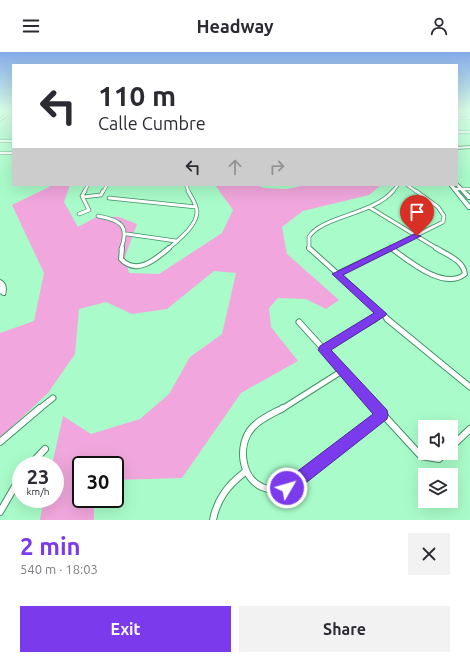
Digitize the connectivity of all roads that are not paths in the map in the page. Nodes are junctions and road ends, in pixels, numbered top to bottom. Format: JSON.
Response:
{"nodes":[{"id":1,"x":12,"y":141,"type":"edge"},
{"id":2,"x":0,"y":142,"type":"edge"},
{"id":3,"x":470,"y":147,"type":"edge"},
{"id":4,"x":458,"y":148,"type":"edge"},
{"id":5,"x":0,"y":153,"type":"edge"},
{"id":6,"x":12,"y":153,"type":"edge"},
{"id":7,"x":88,"y":186,"type":"edge"},
{"id":8,"x":106,"y":186,"type":"edge"},
{"id":9,"x":186,"y":186,"type":"edge"},
{"id":10,"x":397,"y":186,"type":"edge"},
{"id":11,"x":408,"y":186,"type":"edge"},
{"id":12,"x":454,"y":186,"type":"edge"},
{"id":13,"x":462,"y":189,"type":"junction"},
{"id":14,"x":470,"y":189,"type":"edge"},
{"id":15,"x":82,"y":198,"type":"junction"},
{"id":16,"x":109,"y":198,"type":"dead end"},
{"id":17,"x":470,"y":198,"type":"edge"},
{"id":18,"x":196,"y":207,"type":"junction"},
{"id":19,"x":369,"y":207,"type":"junction"},
{"id":20,"x":470,"y":208,"type":"edge"},
{"id":21,"x":79,"y":214,"type":"dead end"},
{"id":22,"x":98,"y":216,"type":"dead end"},
{"id":23,"x":127,"y":234,"type":"junction"},
{"id":24,"x":417,"y":236,"type":"junction"},
{"id":25,"x":176,"y":240,"type":"junction"},
{"id":26,"x":391,"y":248,"type":"junction"},
{"id":27,"x":337,"y":274,"type":"junction"},
{"id":28,"x":0,"y":282,"type":"edge"},
{"id":29,"x":3,"y":293,"type":"dead end"},
{"id":30,"x":382,"y":314,"type":"junction"},
{"id":31,"x":298,"y":322,"type":"dead end"},
{"id":32,"x":324,"y":350,"type":"junction"},
{"id":33,"x":342,"y":371,"type":"junction"},
{"id":34,"x":470,"y":387,"type":"edge"},
{"id":35,"x":53,"y":398,"type":"dead end"},
{"id":36,"x":382,"y":415,"type":"junction"},
{"id":37,"x":470,"y":429,"type":"edge"},
{"id":38,"x":458,"y":440,"type":"edge"},
{"id":39,"x":0,"y":442,"type":"edge"},
{"id":40,"x":45,"y":449,"type":"dead end"},
{"id":41,"x":418,"y":453,"type":"edge"},
{"id":42,"x":38,"y":456,"type":"edge"},
{"id":43,"x":245,"y":472,"type":"junction"},
{"id":44,"x":12,"y":490,"type":"edge"},
{"id":45,"x":0,"y":512,"type":"edge"},
{"id":46,"x":213,"y":520,"type":"edge"}],
"edges":[{"from":1,"to":2,"type":"street"},
{"from":3,"to":4,"type":"street"},
{"from":5,"to":6,"type":"street"},
{"from":7,"to":15,"type":"street"},
{"from":8,"to":15,"type":"street"},
{"from":9,"to":18,"type":"street"},
{"from":10,"to":19,"type":"street"},
{"from":11,"to":24,"type":"street"},
{"from":12,"to":13,"type":"street"},
{"from":12,"to":20,"type":"street"},
{"from":13,"to":14,"type":"street"},
{"from":13,"to":17,"type":"street"},
{"from":15,"to":21,"type":"street"},
{"from":16,"to":18,"type":"street"},
{"from":18,"to":25,"type":"street"},
{"from":19,"to":24,"type":"street"},
{"from":19,"to":27,"type":"street"},
{"from":22,"to":23,"type":"street"},
{"from":23,"to":25,"type":"street"},
{"from":23,"to":25,"type":"street"},
{"from":24,"to":26,"type":"street"},
{"from":24,"to":26,"type":"street"},
{"from":26,"to":27,"type":"street"},
{"from":27,"to":30,"type":"street"},
{"from":28,"to":29,"type":"street"},
{"from":30,"to":32,"type":"street"},
{"from":30,"to":34,"type":"street"},
{"from":31,"to":32,"type":"street"},
{"from":32,"to":33,"type":"street"},
{"from":33,"to":36,"type":"street"},
{"from":33,"to":43,"type":"street"},
{"from":35,"to":39,"type":"street"},
{"from":36,"to":41,"type":"street"},
{"from":36,"to":43,"type":"street"},
{"from":37,"to":38,"type":"street"},
{"from":40,"to":42,"type":"street"},
{"from":43,"to":46,"type":"street"},
{"from":44,"to":45,"type":"street"}]}
